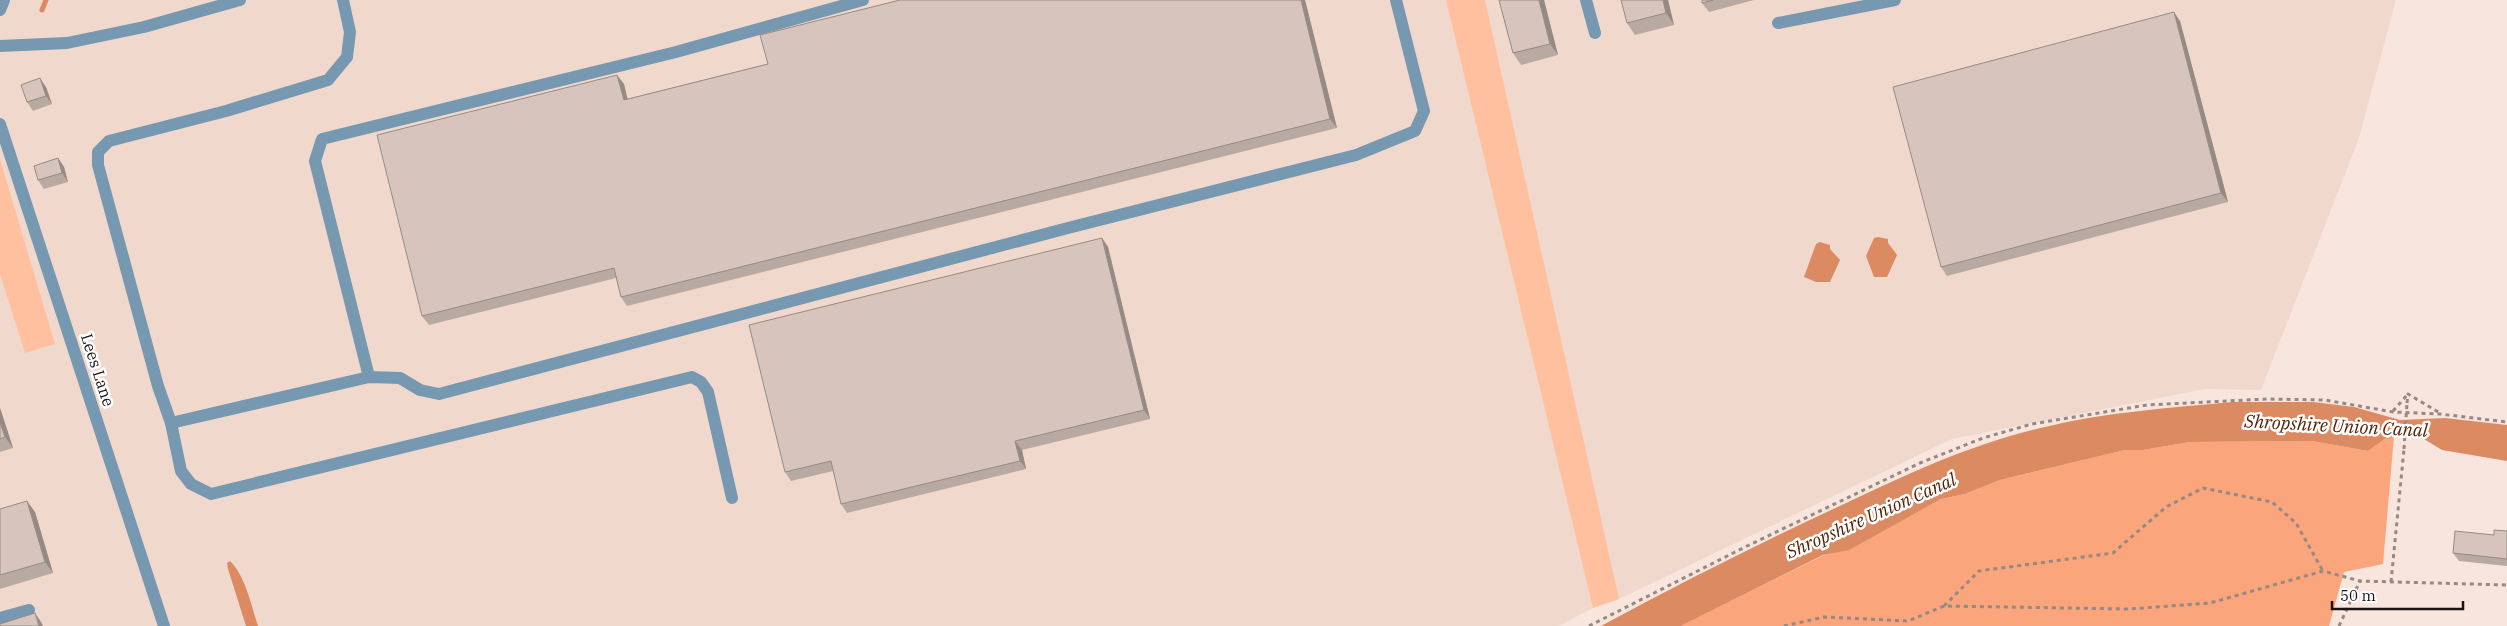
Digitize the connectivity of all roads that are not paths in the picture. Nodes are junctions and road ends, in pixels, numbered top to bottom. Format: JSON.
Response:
{"nodes":[{"id":1,"x":4,"y":0,"type":"edge"},
{"id":2,"x":240,"y":0,"type":"edge"},
{"id":3,"x":343,"y":0,"type":"edge"},
{"id":4,"x":863,"y":0,"type":"edge"},
{"id":5,"x":1396,"y":0,"type":"edge"},
{"id":6,"x":1586,"y":0,"type":"edge"},
{"id":7,"x":1895,"y":0,"type":"edge"},
{"id":8,"x":1847,"y":5,"type":"edge"},
{"id":9,"x":0,"y":10,"type":"edge"},
{"id":10,"x":1778,"y":23,"type":"dead end"},
{"id":11,"x":1594,"y":33,"type":"dead end"},
{"id":12,"x":0,"y":46,"type":"edge"},
{"id":13,"x":0,"y":124,"type":"edge"},
{"id":14,"x":369,"y":377,"type":"junction"},
{"id":15,"x":171,"y":423,"type":"junction"},
{"id":16,"x":732,"y":498,"type":"dead end"},
{"id":17,"x":29,"y":610,"type":"dead end"},
{"id":18,"x":0,"y":618,"type":"edge"},
{"id":19,"x":164,"y":626,"type":"edge"}],
"edges":[{"from":1,"to":9,"type":"street"},
{"from":2,"to":12,"type":"street"},
{"from":3,"to":15,"type":"street"},
{"from":4,"to":14,"type":"street"},
{"from":5,"to":14,"type":"street"},
{"from":6,"to":11,"type":"street"},
{"from":7,"to":8,"type":"street"},
{"from":8,"to":10,"type":"street"},
{"from":13,"to":19,"type":"street","name":"Lees Lane"},
{"from":14,"to":15,"type":"street"},
{"from":15,"to":16,"type":"street"},
{"from":17,"to":18,"type":"street"}]}
